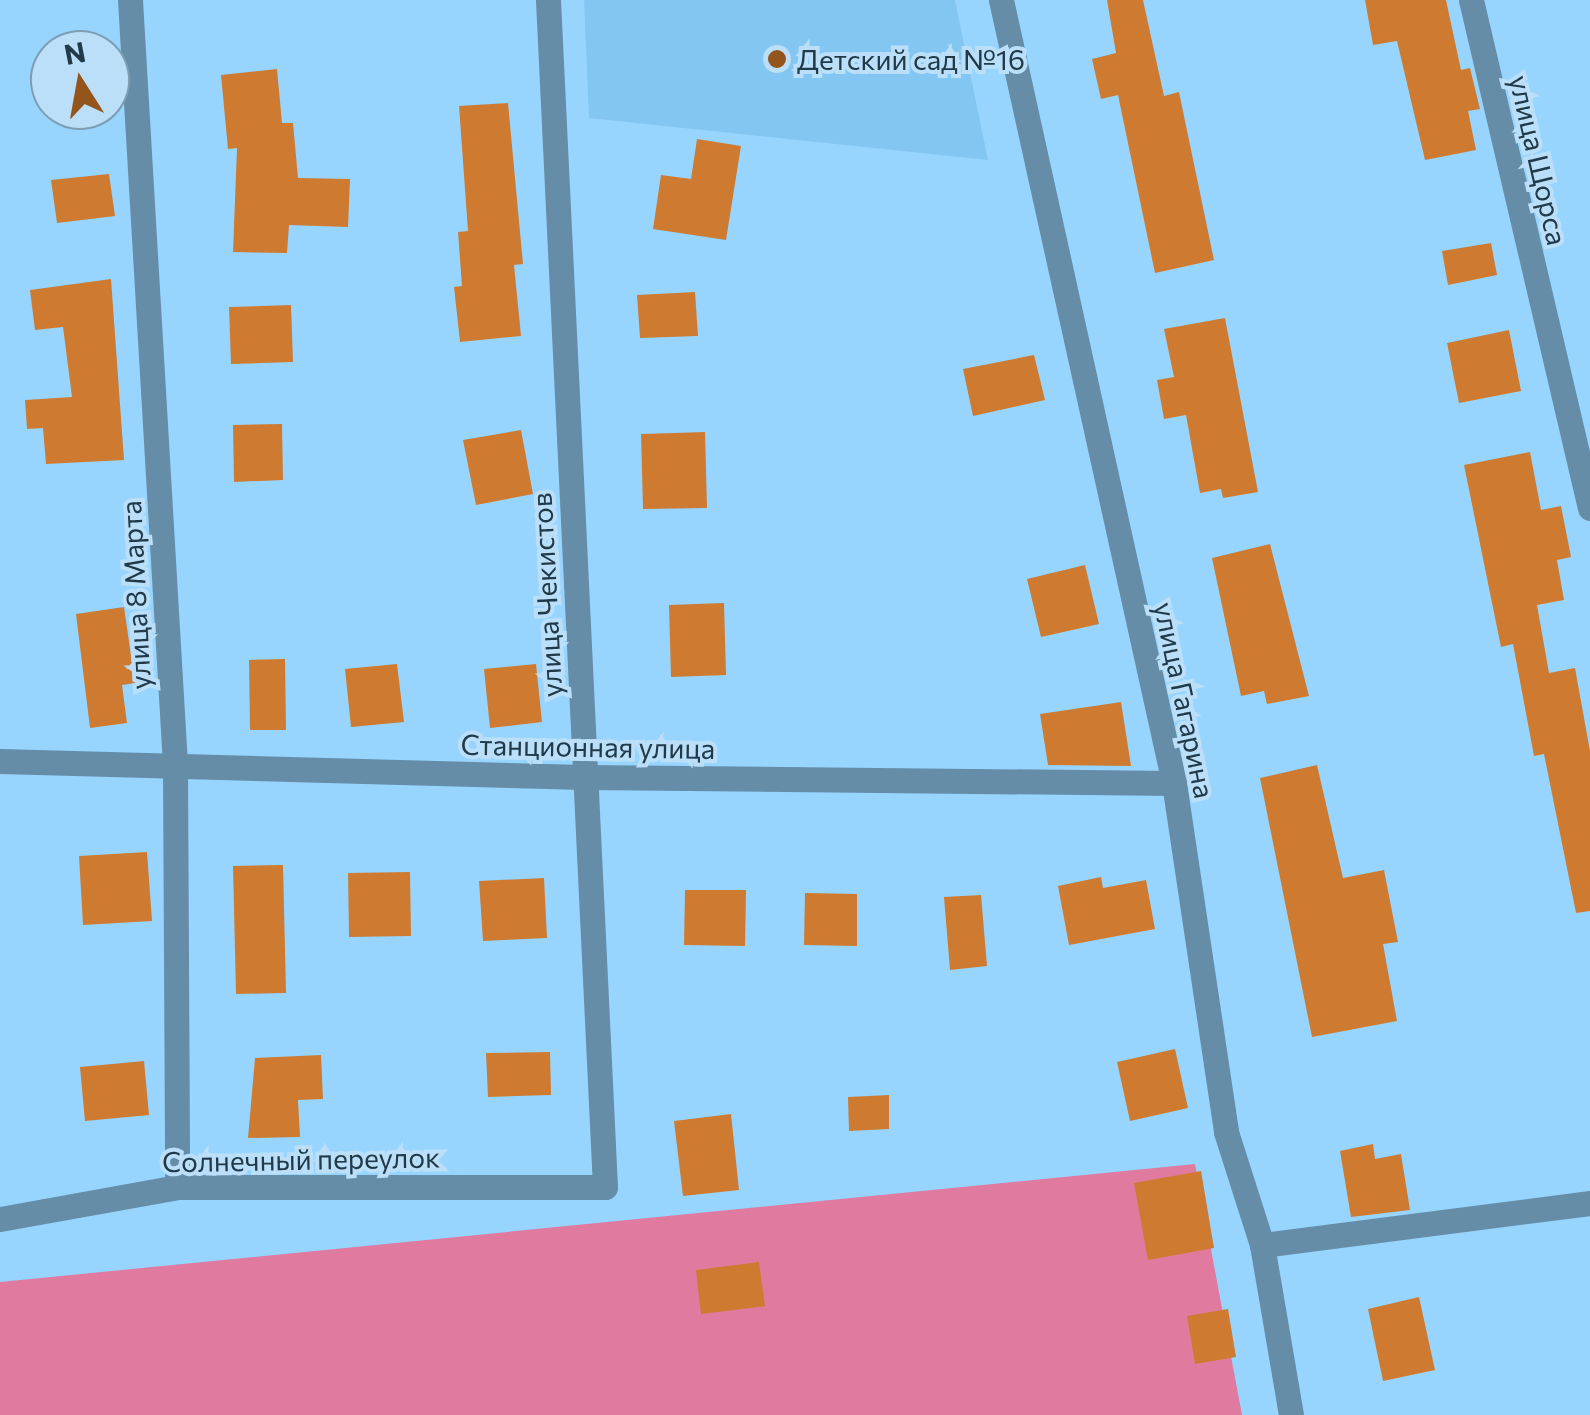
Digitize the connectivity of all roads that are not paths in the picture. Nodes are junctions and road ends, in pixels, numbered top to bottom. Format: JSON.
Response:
{"nodes":[{"id":1,"x":130,"y":0,"type":"edge"},
{"id":2,"x":548,"y":0,"type":"edge"},
{"id":3,"x":1002,"y":0,"type":"edge"},
{"id":4,"x":1471,"y":0,"type":"edge"},
{"id":5,"x":1590,"y":508,"type":"edge"},
{"id":6,"x":0,"y":761,"type":"edge"},
{"id":7,"x":176,"y":765,"type":"junction"},
{"id":8,"x":584,"y":777,"type":"junction"},
{"id":9,"x":1174,"y":783,"type":"junction"},
{"id":10,"x":177,"y":1186,"type":"junction"},
{"id":11,"x":605,"y":1187,"type":"joint"},
{"id":12,"x":1590,"y":1203,"type":"edge"},
{"id":13,"x":0,"y":1219,"type":"edge"},
{"id":14,"x":1262,"y":1245,"type":"junction"},
{"id":15,"x":1291,"y":1415,"type":"edge"}],
"edges":[{"from":1,"to":7,"type":"street","name":"улица 8 Марта"},
{"from":2,"to":8,"type":"street","name":"улица Чекистов"},
{"from":3,"to":9,"type":"street","name":"улица Гагарина"},
{"from":4,"to":5,"type":"street","name":"улица Щорса"},
{"from":6,"to":7,"type":"street","name":"Станционная улица"},
{"from":7,"to":8,"type":"street","name":"Станционная улица"},
{"from":7,"to":10,"type":"street","name":"улица 8 Марта"},
{"from":8,"to":9,"type":"street","name":"Станционная улица"},
{"from":8,"to":11,"type":"street","name":"улица Чекистов"},
{"from":9,"to":14,"type":"street","name":"улица Гагарина"},
{"from":10,"to":11,"type":"street","name":"Солнечный переулок"},
{"from":10,"to":13,"type":"street","name":"Солнечный переулок"},
{"from":12,"to":14,"type":"street"},
{"from":14,"to":15,"type":"street","name":"улица Гагарина"}]}
